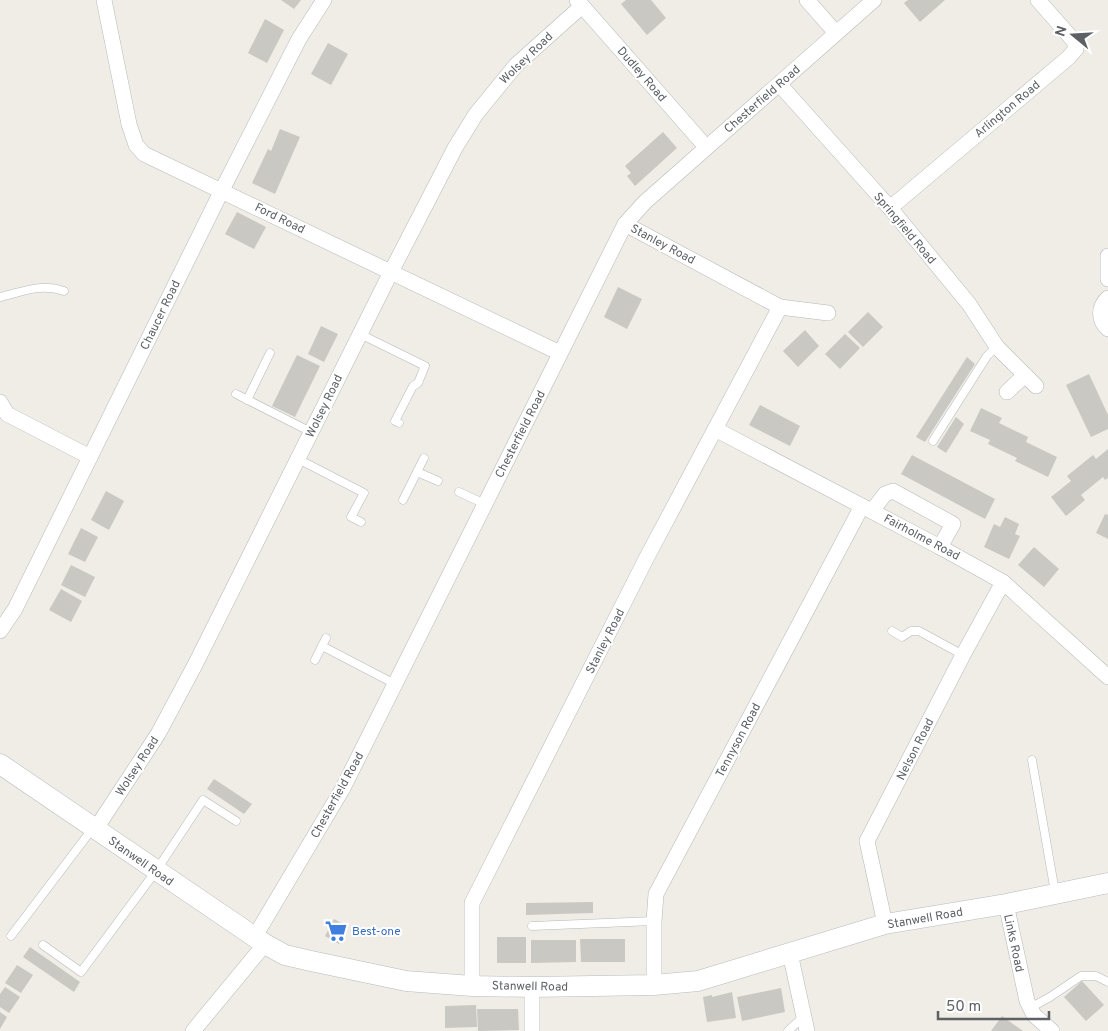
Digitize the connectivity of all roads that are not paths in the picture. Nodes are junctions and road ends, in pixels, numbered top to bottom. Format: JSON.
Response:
{"nodes":[{"id":1,"x":104,"y":0,"type":"edge"},
{"id":2,"x":324,"y":0,"type":"edge"},
{"id":3,"x":807,"y":0,"type":"edge"},
{"id":4,"x":874,"y":0,"type":"edge"},
{"id":5,"x":1038,"y":0,"type":"edge"},
{"id":6,"x":579,"y":3,"type":"edge"},
{"id":7,"x":836,"y":33,"type":"junction"},
{"id":8,"x":780,"y":85,"type":"junction"},
{"id":9,"x":706,"y":147,"type":"junction"},
{"id":10,"x":222,"y":190,"type":"junction"},
{"id":11,"x":890,"y":208,"type":"junction"},
{"id":12,"x":625,"y":224,"type":"junction"},
{"id":13,"x":1108,"y":256,"type":"edge"},
{"id":14,"x":391,"y":272,"type":"junction"},
{"id":15,"x":1108,"y":279,"type":"edge"},
{"id":16,"x":64,"y":291,"type":"dead end"},
{"id":17,"x":0,"y":297,"type":"edge"},
{"id":18,"x":1108,"y":298,"type":"edge"},
{"id":19,"x":780,"y":307,"type":"junction"},
{"id":20,"x":828,"y":313,"type":"dead end"},
{"id":21,"x":1108,"y":329,"type":"edge"},
{"id":22,"x":360,"y":334,"type":"junction"},
{"id":23,"x":997,"y":347,"type":"junction"},
{"id":24,"x":270,"y":353,"type":"dead end"},
{"id":25,"x":560,"y":353,"type":"junction"},
{"id":26,"x":1025,"y":375,"type":"junction"},
{"id":27,"x":1036,"y":386,"type":"dead end"},
{"id":28,"x":1007,"y":392,"type":"dead end"},
{"id":29,"x":236,"y":394,"type":"dead end"},
{"id":30,"x":246,"y":400,"type":"junction"},
{"id":31,"x":0,"y":402,"type":"edge"},
{"id":32,"x":399,"y":423,"type":"dead end"},
{"id":33,"x":715,"y":429,"type":"junction"},
{"id":34,"x":311,"y":432,"type":"junction"},
{"id":35,"x":933,"y":441,"type":"dead end"},
{"id":36,"x":90,"y":457,"type":"junction"},
{"id":37,"x":424,"y":458,"type":"dead end"},
{"id":38,"x":298,"y":459,"type":"junction"},
{"id":39,"x":418,"y":472,"type":"junction"},
{"id":40,"x":438,"y":481,"type":"dead end"},
{"id":41,"x":459,"y":492,"type":"dead end"},
{"id":42,"x":403,"y":500,"type":"dead end"},
{"id":43,"x":485,"y":504,"type":"junction"},
{"id":44,"x":867,"y":508,"type":"junction"},
{"id":45,"x":361,"y":522,"type":"dead end"},
{"id":46,"x":940,"y":547,"type":"junction"},
{"id":47,"x":1003,"y":582,"type":"junction"},
{"id":48,"x":0,"y":631,"type":"edge"},
{"id":49,"x":892,"y":631,"type":"dead end"},
{"id":50,"x":326,"y":638,"type":"dead end"},
{"id":51,"x":322,"y":646,"type":"junction"},
{"id":52,"x":963,"y":655,"type":"junction"},
{"id":53,"x":315,"y":660,"type":"dead end"},
{"id":54,"x":1108,"y":677,"type":"edge"},
{"id":55,"x":395,"y":684,"type":"junction"},
{"id":56,"x":1032,"y":760,"type":"dead end"},
{"id":57,"x":0,"y":764,"type":"edge"},
{"id":58,"x":236,"y":821,"type":"dead end"},
{"id":59,"x":94,"y":829,"type":"junction"},
{"id":60,"x":156,"y":872,"type":"junction"},
{"id":61,"x":1108,"y":882,"type":"edge"},
{"id":62,"x":1055,"y":894,"type":"junction"},
{"id":63,"x":1006,"y":904,"type":"junction"},
{"id":64,"x":654,"y":920,"type":"junction"},
{"id":65,"x":885,"y":924,"type":"junction"},
{"id":66,"x":532,"y":926,"type":"dead end"},
{"id":67,"x":11,"y":936,"type":"dead end"},
{"id":68,"x":260,"y":941,"type":"junction"},
{"id":69,"x":43,"y":945,"type":"dead end"},
{"id":70,"x":790,"y":953,"type":"junction"},
{"id":71,"x":1108,"y":982,"type":"edge"},
{"id":72,"x":654,"y":985,"type":"junction"},
{"id":73,"x":472,"y":986,"type":"junction"},
{"id":74,"x":532,"y":987,"type":"junction"},
{"id":75,"x":1030,"y":1008,"type":"junction"},
{"id":76,"x":805,"y":1024,"type":"edge"},
{"id":77,"x":199,"y":1029,"type":"edge"},
{"id":78,"x":532,"y":1031,"type":"edge"},
{"id":79,"x":788,"y":1031,"type":"edge"},
{"id":80,"x":1052,"y":1031,"type":"edge"}],
"edges":[{"from":1,"to":10,"type":"street","name":"Ford Road"},
{"from":2,"to":10,"type":"street","name":"Chaucer Road"},
{"from":3,"to":7,"type":"street"},
{"from":4,"to":7,"type":"street","name":"Chesterfield Road"},
{"from":5,"to":11,"type":"street","name":"Arlington Road"},
{"from":6,"to":9,"type":"street","name":"Dudley Road"},
{"from":6,"to":14,"type":"street","name":"Wolsey Road"},
{"from":7,"to":8,"type":"street","name":"Chesterfield Road"},
{"from":8,"to":9,"type":"street","name":"Chesterfield Road"},
{"from":8,"to":11,"type":"street","name":"Springfield Road"},
{"from":9,"to":12,"type":"street","name":"Chesterfield Road"},
{"from":10,"to":14,"type":"street","name":"Ford Road"},
{"from":10,"to":36,"type":"street","name":"Chaucer Road"},
{"from":11,"to":23,"type":"street","name":"Springfield Road"},
{"from":12,"to":19,"type":"street","name":"Stanley Road"},
{"from":12,"to":25,"type":"street","name":"Chesterfield Road"},
{"from":13,"to":15,"type":"street"},
{"from":14,"to":22,"type":"street","name":"Wolsey Road"},
{"from":14,"to":25,"type":"street","name":"Ford Road"},
{"from":16,"to":17,"type":"lane"},
{"from":18,"to":21,"type":"street"},
{"from":19,"to":20,"type":"street","name":"Stanley Road"},
{"from":19,"to":33,"type":"street","name":"Stanley Road"},
{"from":22,"to":32,"type":"lane"},
{"from":22,"to":34,"type":"street","name":"Wolsey Road"},
{"from":23,"to":26,"type":"street","name":"Springfield Road"},
{"from":23,"to":35,"type":"lane"},
{"from":24,"to":30,"type":"lane"},
{"from":25,"to":43,"type":"street","name":"Chesterfield Road"},
{"from":26,"to":27,"type":"street","name":"Springfield Road"},
{"from":26,"to":28,"type":"street"},
{"from":29,"to":30,"type":"lane"},
{"from":30,"to":34,"type":"lane"},
{"from":31,"to":36,"type":"street"},
{"from":33,"to":44,"type":"street","name":"Fairholme Road"},
{"from":33,"to":73,"type":"street","name":"Stanley Road"},
{"from":34,"to":38,"type":"street","name":"Wolsey Road"},
{"from":36,"to":48,"type":"street","name":"Chaucer Road"},
{"from":37,"to":39,"type":"lane"},
{"from":38,"to":45,"type":"lane"},
{"from":38,"to":59,"type":"street","name":"Wolsey Road"},
{"from":39,"to":40,"type":"lane"},
{"from":39,"to":42,"type":"lane"},
{"from":41,"to":43,"type":"lane"},
{"from":43,"to":55,"type":"street","name":"Chesterfield Road"},
{"from":44,"to":46,"type":"street","name":"Fairholme Road"},
{"from":44,"to":46,"type":"street","name":"Tennyson Road"},
{"from":44,"to":64,"type":"street","name":"Tennyson Road"},
{"from":46,"to":47,"type":"street","name":"Fairholme Road"},
{"from":47,"to":52,"type":"street","name":"Nelson Road"},
{"from":47,"to":54,"type":"street","name":"Fairholme Road"},
{"from":49,"to":52,"type":"lane"},
{"from":50,"to":51,"type":"lane"},
{"from":51,"to":53,"type":"lane"},
{"from":51,"to":55,"type":"lane"},
{"from":52,"to":65,"type":"street","name":"Nelson Road"},
{"from":55,"to":68,"type":"street","name":"Chesterfield Road"},
{"from":56,"to":62,"type":"lane"},
{"from":57,"to":59,"type":"street","name":"Stanwell Road"},
{"from":58,"to":60,"type":"lane"},
{"from":59,"to":60,"type":"street","name":"Stanwell Road"},
{"from":59,"to":67,"type":"lane"},
{"from":60,"to":68,"type":"street","name":"Stanwell Road"},
{"from":60,"to":69,"type":"lane"},
{"from":61,"to":62,"type":"street","name":"Stanwell Road"},
{"from":62,"to":63,"type":"street","name":"Stanwell Road"},
{"from":63,"to":65,"type":"street","name":"Stanwell Road"},
{"from":63,"to":75,"type":"street","name":"Links Road"},
{"from":64,"to":66,"type":"lane"},
{"from":64,"to":72,"type":"street","name":"Tennyson Road"},
{"from":65,"to":70,"type":"street","name":"Stanwell Road"},
{"from":68,"to":73,"type":"street","name":"Stanwell Road"},
{"from":68,"to":77,"type":"street","name":"Chesterfield Road"},
{"from":70,"to":72,"type":"street","name":"Stanwell Road"},
{"from":70,"to":76,"type":"street"},
{"from":71,"to":75,"type":"lane"},
{"from":72,"to":74,"type":"street","name":"Stanwell Road"},
{"from":73,"to":74,"type":"street","name":"Stanwell Road"},
{"from":74,"to":78,"type":"street"},
{"from":75,"to":80,"type":"street","name":"Links Road"},
{"from":76,"to":79,"type":"lane"}]}
